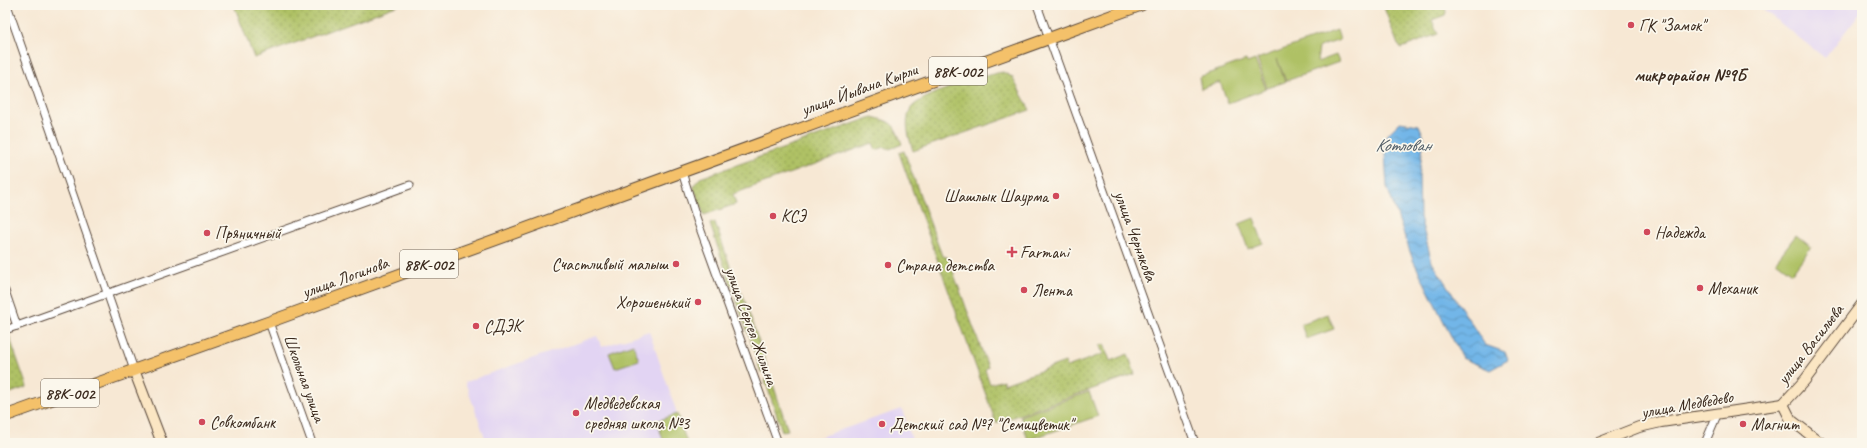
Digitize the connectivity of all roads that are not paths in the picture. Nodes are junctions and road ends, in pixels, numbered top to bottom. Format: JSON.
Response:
{"nodes":[{"id":1,"x":7,"y":5,"type":"edge"},
{"id":2,"x":1037,"y":5,"type":"edge"},
{"id":3,"x":1141,"y":5,"type":"edge"},
{"id":4,"x":1049,"y":38,"type":"junction"},
{"id":5,"x":682,"y":172,"type":"junction"},
{"id":6,"x":410,"y":185,"type":"dead end"},
{"id":7,"x":589,"y":206,"type":"joint"},
{"id":8,"x":5,"y":291,"type":"edge"},
{"id":9,"x":108,"y":294,"type":"junction"},
{"id":10,"x":1862,"y":304,"type":"edge"},
{"id":11,"x":269,"y":322,"type":"junction"},
{"id":12,"x":17,"y":326,"type":"junction"},
{"id":13,"x":5,"y":330,"type":"edge"},
{"id":14,"x":134,"y":370,"type":"junction"},
{"id":15,"x":1783,"y":404,"type":"junction"},
{"id":16,"x":1717,"y":415,"type":"junction"},
{"id":17,"x":5,"y":416,"type":"edge"},
{"id":18,"x":1193,"y":442,"type":"edge"},
{"id":19,"x":162,"y":443,"type":"edge"},
{"id":20,"x":312,"y":443,"type":"edge"},
{"id":21,"x":778,"y":443,"type":"edge"},
{"id":22,"x":1598,"y":443,"type":"edge"},
{"id":23,"x":1705,"y":443,"type":"edge"},
{"id":24,"x":1821,"y":443,"type":"edge"}],
"edges":[{"from":1,"to":9,"type":"street"},
{"from":2,"to":4,"type":"street","name":"улица Чернякова"},
{"from":3,"to":4,"type":"main road","name":"улица Йывана Кырли","number":"88К-002"},
{"from":4,"to":5,"type":"main road","name":"улица Йывана Кырли","number":"88К-002"},
{"from":4,"to":18,"type":"street","name":"улица Чернякова"},
{"from":5,"to":7,"type":"main road","name":"улица Йывана Кырли","number":"88К-002"},
{"from":5,"to":21,"type":"street","name":"улица Сергея Жилина"},
{"from":6,"to":9,"type":"street"},
{"from":7,"to":11,"type":"main road","name":"улица Логинова","number":"88К-002"},
{"from":8,"to":12,"type":"street"},
{"from":9,"to":12,"type":"street"},
{"from":9,"to":14,"type":"street"},
{"from":10,"to":15,"type":"street","name":"улица Васильева"},
{"from":11,"to":14,"type":"main road","name":"улица Логинова","number":"88К-002"},
{"from":11,"to":20,"type":"street","name":"Школьная улица"},
{"from":12,"to":13,"type":"street"},
{"from":14,"to":17,"type":"main road","number":"88К-002"},
{"from":14,"to":19,"type":"street"},
{"from":15,"to":16,"type":"street","name":"улица Медведево"},
{"from":15,"to":24,"type":"street"},
{"from":16,"to":22,"type":"street","name":"улица Медведево"},
{"from":16,"to":23,"type":"street"}]}
